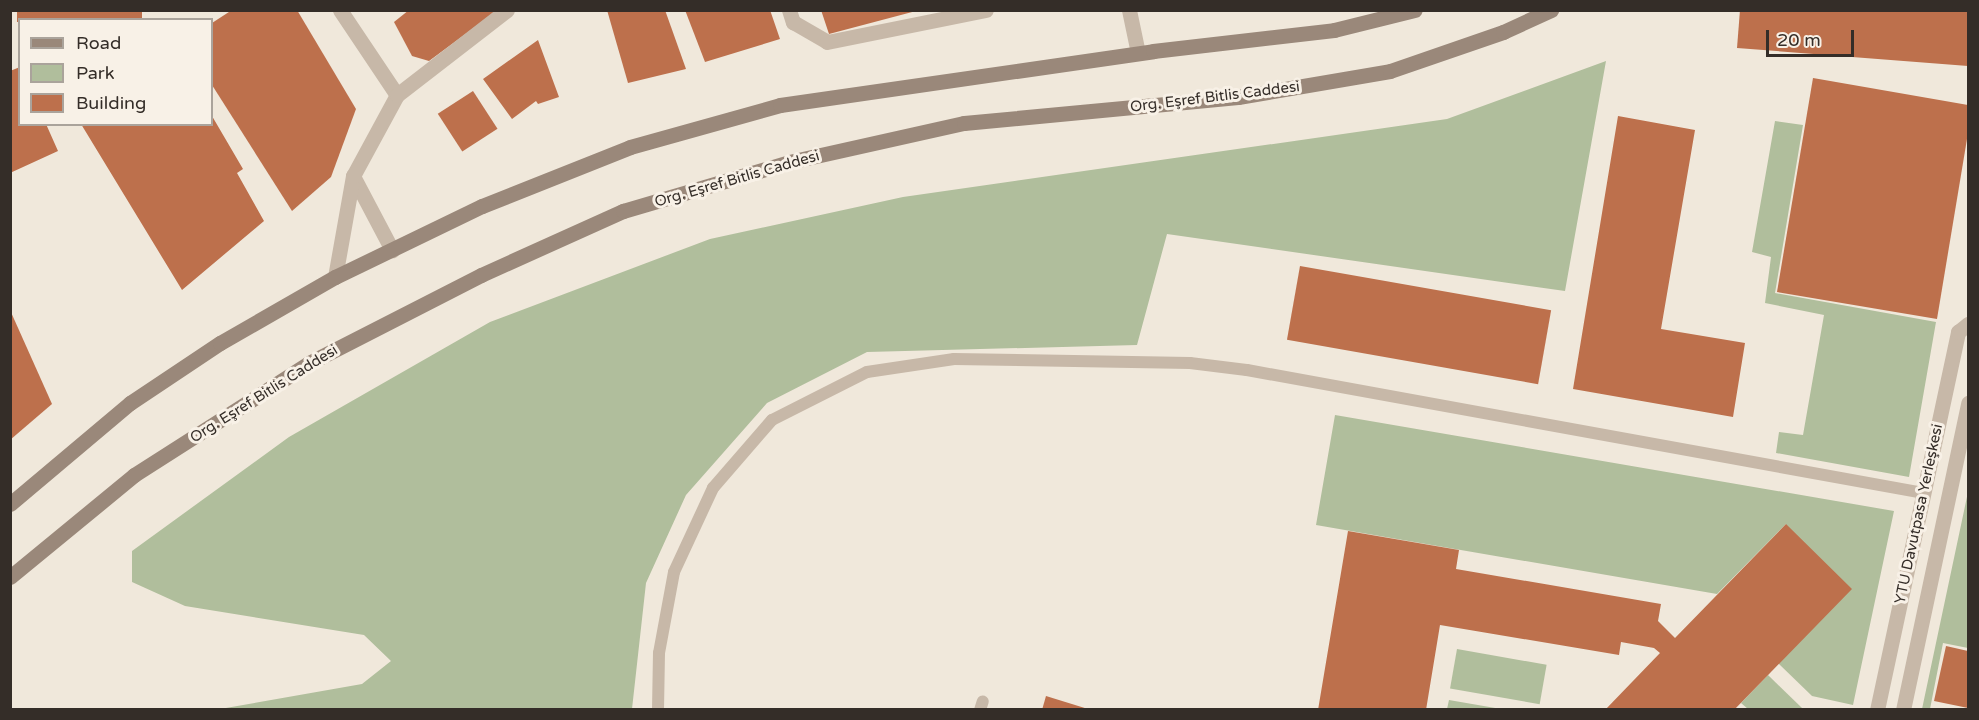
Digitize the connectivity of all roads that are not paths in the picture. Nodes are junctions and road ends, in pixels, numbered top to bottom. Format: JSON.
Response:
{"nodes":[{"id":1,"x":340,"y":10,"type":"edge"},
{"id":2,"x":507,"y":10,"type":"edge"},
{"id":3,"x":789,"y":10,"type":"edge"},
{"id":4,"x":986,"y":10,"type":"edge"},
{"id":5,"x":1129,"y":10,"type":"edge"},
{"id":6,"x":1415,"y":10,"type":"edge"},
{"id":7,"x":1551,"y":10,"type":"edge"},
{"id":8,"x":1138,"y":53,"type":"junction"},
{"id":9,"x":397,"y":95,"type":"junction"},
{"id":10,"x":353,"y":176,"type":"junction"},
{"id":11,"x":392,"y":250,"type":"junction"},
{"id":12,"x":335,"y":277,"type":"junction"},
{"id":13,"x":1963,"y":328,"type":"edge"},
{"id":14,"x":1968,"y":403,"type":"edge"},
{"id":15,"x":1923,"y":493,"type":"junction"},
{"id":16,"x":10,"y":504,"type":"edge"},
{"id":17,"x":10,"y":577,"type":"edge"},
{"id":18,"x":658,"y":710,"type":"edge"},
{"id":19,"x":1877,"y":710,"type":"edge"},
{"id":20,"x":1903,"y":710,"type":"edge"}],
"edges":[{"from":1,"to":9,"type":"street"},
{"from":2,"to":9,"type":"street"},
{"from":3,"to":4,"type":"street"},
{"from":5,"to":8,"type":"street"},
{"from":6,"to":8,"type":"street"},
{"from":7,"to":17,"type":"street","name":"Org. Eşref Bitlis Caddesi"},
{"from":8,"to":11,"type":"street"},
{"from":9,"to":10,"type":"street"},
{"from":10,"to":11,"type":"street"},
{"from":10,"to":12,"type":"street"},
{"from":11,"to":12,"type":"street"},
{"from":12,"to":16,"type":"street"},
{"from":13,"to":15,"type":"street","name":"YTU Davutpasa Yerleşkesi"},
{"from":14,"to":20,"type":"street","name":"YTU Davutpasa Yerleşkesi"},
{"from":15,"to":18,"type":"lane"},
{"from":15,"to":19,"type":"street","name":"YTU Davutpasa Yerleşkesi"}]}
